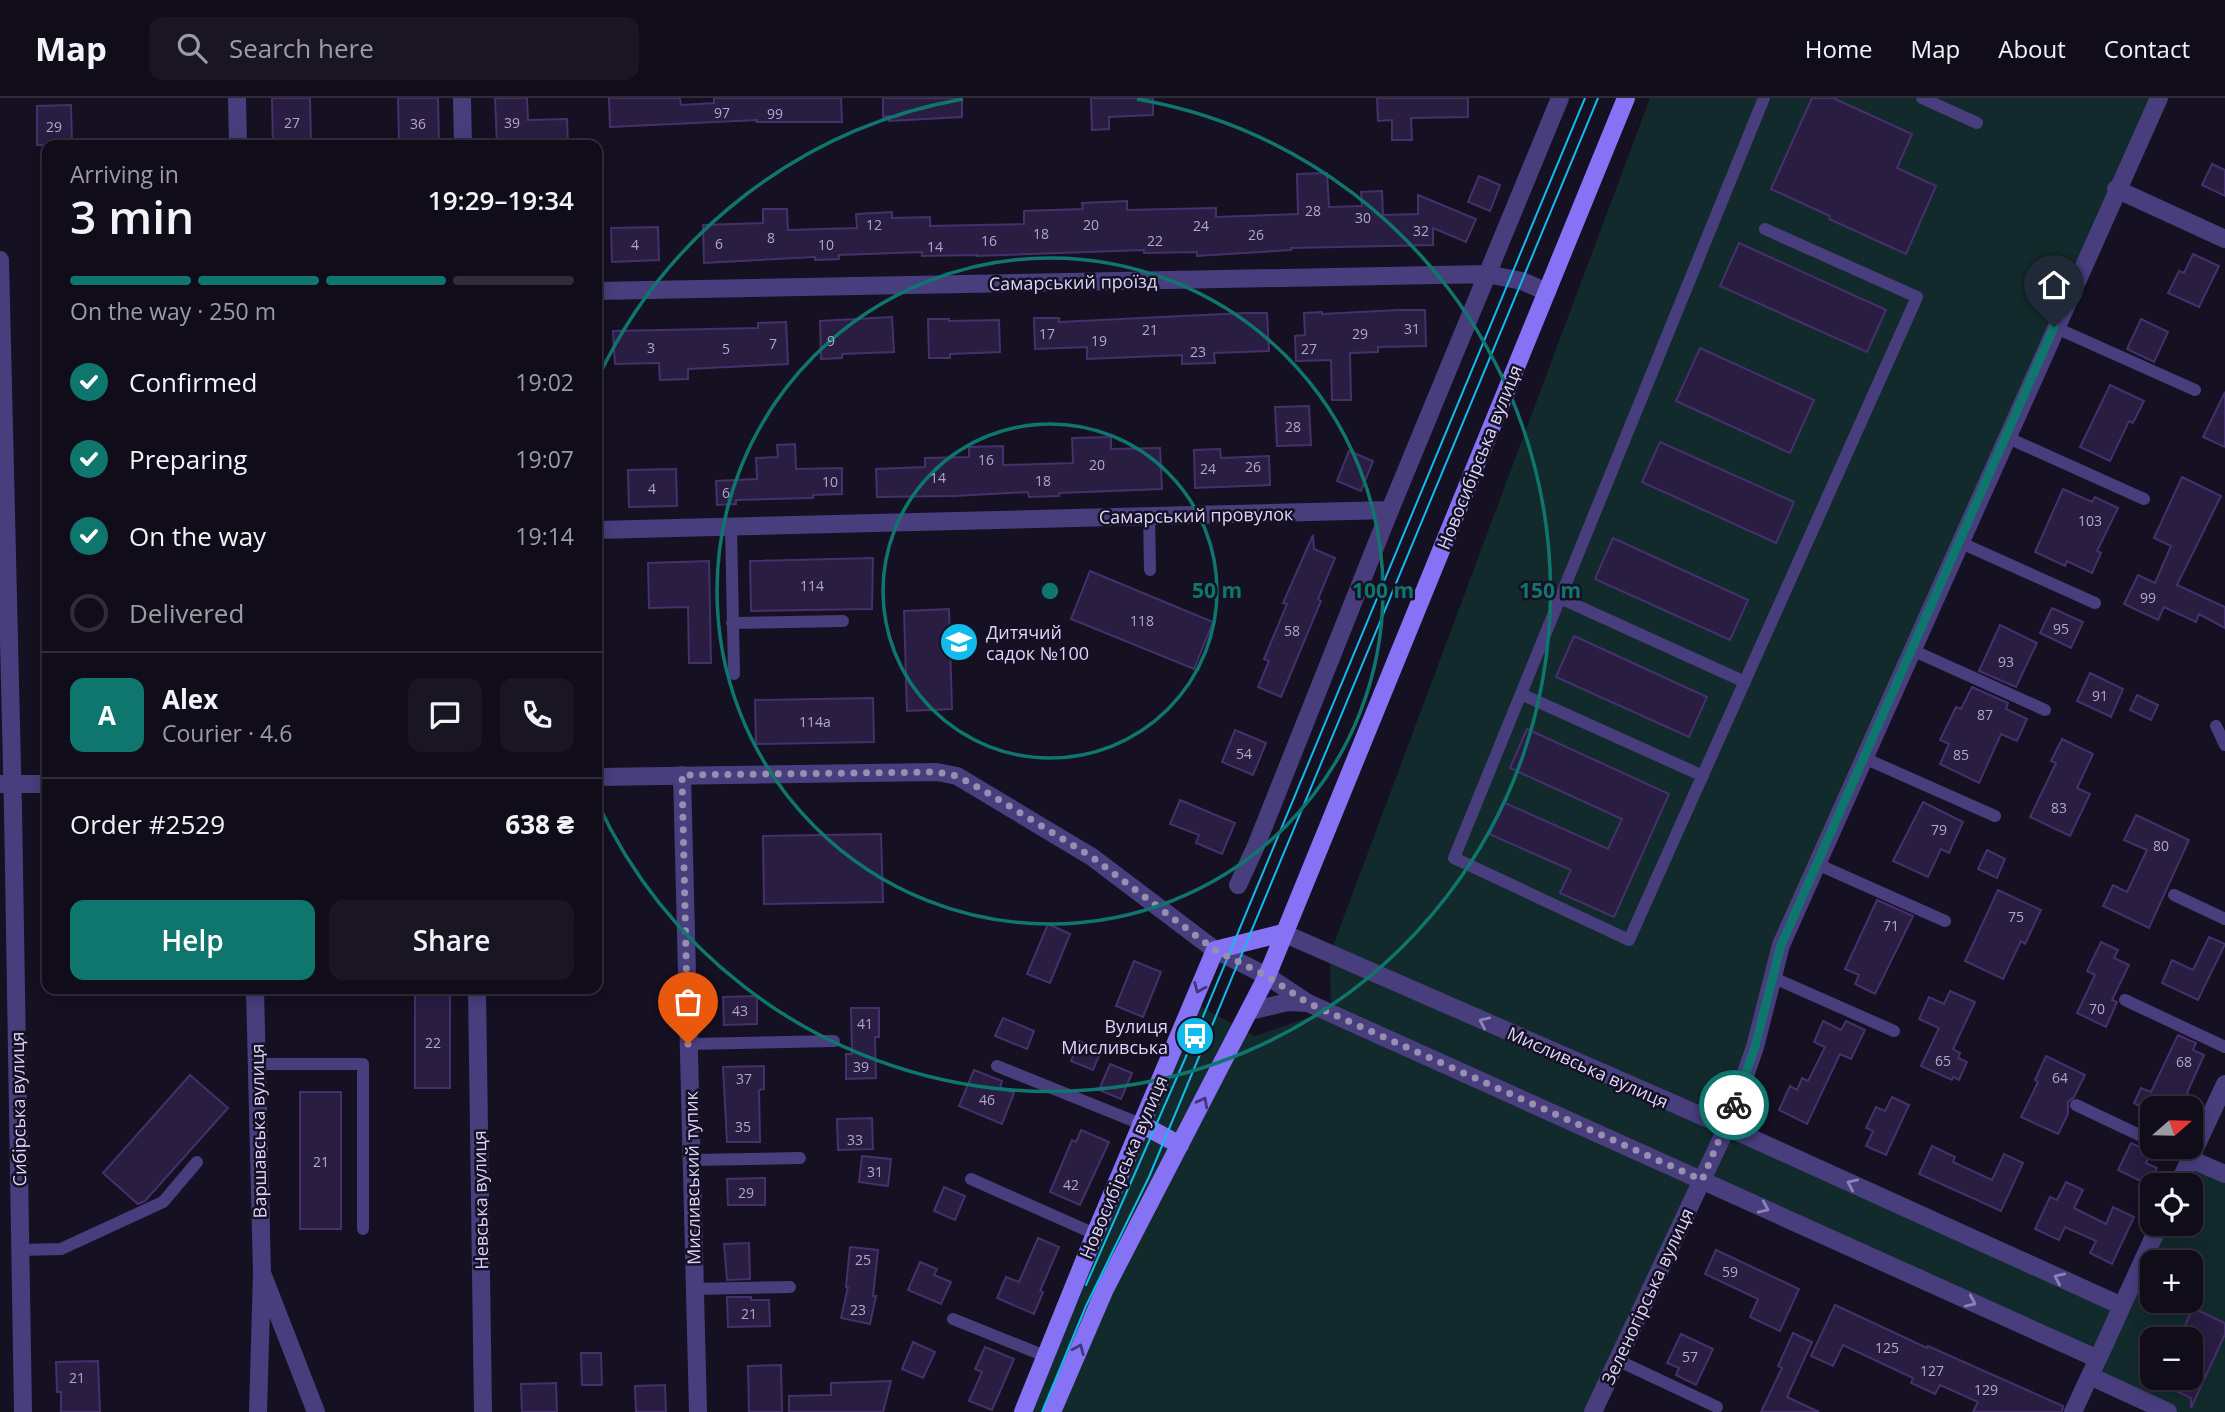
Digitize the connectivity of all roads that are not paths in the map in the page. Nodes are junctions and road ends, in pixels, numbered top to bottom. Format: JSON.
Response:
{"nodes":[{"id":1,"x":237,"y":98,"type":"edge"},
{"id":2,"x":463,"y":98,"type":"edge"},
{"id":3,"x":1560,"y":98,"type":"edge"},
{"id":4,"x":1626,"y":98,"type":"edge"},
{"id":5,"x":1764,"y":98,"type":"edge"},
{"id":6,"x":1922,"y":98,"type":"edge"},
{"id":7,"x":2159,"y":98,"type":"edge"},
{"id":8,"x":1977,"y":123,"type":"dead end"},
{"id":9,"x":238,"y":140,"type":"edge"},
{"id":10,"x":463,"y":140,"type":"edge"},
{"id":11,"x":2116,"y":189,"type":"junction"},
{"id":12,"x":1765,"y":229,"type":"dead end"},
{"id":13,"x":2225,"y":239,"type":"edge"},
{"id":14,"x":0,"y":260,"type":"edge"},
{"id":15,"x":1488,"y":274,"type":"junction"},
{"id":16,"x":602,"y":291,"type":"edge"},
{"id":17,"x":1547,"y":292,"type":"junction"},
{"id":18,"x":2054,"y":327,"type":"junction"},
{"id":19,"x":2195,"y":390,"type":"dead end"},
{"id":20,"x":2006,"y":437,"type":"junction"},
{"id":21,"x":2144,"y":499,"type":"dead end"},
{"id":22,"x":1390,"y":510,"type":"junction"},
{"id":23,"x":1149,"y":516,"type":"junction"},
{"id":24,"x":731,"y":526,"type":"junction"},
{"id":25,"x":602,"y":530,"type":"edge"},
{"id":26,"x":1959,"y":542,"type":"junction"},
{"id":27,"x":1150,"y":570,"type":"dead end"},
{"id":28,"x":1560,"y":598,"type":"junction"},
{"id":29,"x":2095,"y":603,"type":"dead end"},
{"id":30,"x":843,"y":621,"type":"dead end"},
{"id":31,"x":733,"y":623,"type":"junction"},
{"id":32,"x":1912,"y":650,"type":"junction"},
{"id":33,"x":734,"y":674,"type":"dead end"},
{"id":34,"x":1745,"y":682,"type":"junction"},
{"id":35,"x":1521,"y":694,"type":"junction"},
{"id":36,"x":2045,"y":710,"type":"dead end"},
{"id":37,"x":2216,"y":726,"type":"dead end"},
{"id":38,"x":2225,"y":745,"type":"edge"},
{"id":39,"x":1864,"y":758,"type":"junction"},
{"id":40,"x":682,"y":775,"type":"junction"},
{"id":41,"x":1703,"y":776,"type":"junction"},
{"id":42,"x":602,"y":777,"type":"edge"},
{"id":43,"x":6,"y":784,"type":"edge"},
{"id":44,"x":42,"y":784,"type":"edge"},
{"id":45,"x":1995,"y":816,"type":"dead end"},
{"id":46,"x":1817,"y":864,"type":"junction"},
{"id":47,"x":1238,"y":885,"type":"dead end"},
{"id":48,"x":2174,"y":895,"type":"dead end"},
{"id":49,"x":2225,"y":919,"type":"edge"},
{"id":50,"x":1945,"y":921,"type":"dead end"},
{"id":51,"x":1283,"y":933,"type":"junction"},
{"id":52,"x":1215,"y":950,"type":"junction"},
{"id":53,"x":1267,"y":976,"type":"junction"},
{"id":54,"x":1774,"y":978,"type":"junction"},
{"id":55,"x":255,"y":994,"type":"edge"},
{"id":56,"x":477,"y":994,"type":"edge"},
{"id":57,"x":2125,"y":1000,"type":"dead end"},
{"id":58,"x":1306,"y":1001,"type":"junction"},
{"id":59,"x":1250,"y":1011,"type":"junction"},
{"id":60,"x":1894,"y":1031,"type":"dead end"},
{"id":61,"x":834,"y":1041,"type":"dead end"},
{"id":62,"x":688,"y":1044,"type":"junction"},
{"id":63,"x":2225,"y":1047,"type":"edge"},
{"id":64,"x":257,"y":1064,"type":"junction"},
{"id":65,"x":998,"y":1066,"type":"dead end"},
{"id":66,"x":2225,"y":1084,"type":"edge"},
{"id":67,"x":2076,"y":1105,"type":"dead end"},
{"id":68,"x":1142,"y":1124,"type":"junction"},
{"id":69,"x":1727,"y":1127,"type":"junction"},
{"id":70,"x":2203,"y":1131,"type":"edge"},
{"id":71,"x":2140,"y":1135,"type":"edge"},
{"id":72,"x":1180,"y":1145,"type":"junction"},
{"id":73,"x":800,"y":1158,"type":"dead end"},
{"id":74,"x":2190,"y":1159,"type":"joint"},
{"id":75,"x":692,"y":1160,"type":"junction"},
{"id":76,"x":197,"y":1162,"type":"dead end"},
{"id":77,"x":2184,"y":1173,"type":"edge"},
{"id":78,"x":2225,"y":1174,"type":"edge"},
{"id":79,"x":971,"y":1179,"type":"dead end"},
{"id":80,"x":1702,"y":1180,"type":"junction"},
{"id":81,"x":363,"y":1229,"type":"dead end"},
{"id":82,"x":1095,"y":1234,"type":"junction"},
{"id":83,"x":2154,"y":1236,"type":"edge"},
{"id":84,"x":20,"y":1250,"type":"junction"},
{"id":85,"x":262,"y":1273,"type":"junction"},
{"id":86,"x":790,"y":1287,"type":"dead end"},
{"id":87,"x":695,"y":1289,"type":"junction"},
{"id":88,"x":2122,"y":1306,"type":"junction"},
{"id":89,"x":953,"y":1319,"type":"dead end"},
{"id":90,"x":1045,"y":1356,"type":"junction"},
{"id":91,"x":2098,"y":1359,"type":"junction"},
{"id":92,"x":1617,"y":1360,"type":"junction"},
{"id":93,"x":2090,"y":1376,"type":"junction"},
{"id":94,"x":1717,"y":1407,"type":"dead end"},
{"id":95,"x":23,"y":1412,"type":"edge"},
{"id":96,"x":258,"y":1412,"type":"edge"},
{"id":97,"x":316,"y":1412,"type":"edge"},
{"id":98,"x":483,"y":1412,"type":"edge"},
{"id":99,"x":698,"y":1412,"type":"edge"},
{"id":100,"x":1023,"y":1412,"type":"edge"},
{"id":101,"x":1052,"y":1412,"type":"edge"},
{"id":102,"x":1593,"y":1412,"type":"edge"},
{"id":103,"x":2073,"y":1412,"type":"edge"},
{"id":104,"x":2168,"y":1412,"type":"edge"}],
"edges":[{"from":1,"to":9,"type":"street"},
{"from":2,"to":10,"type":"street"},
{"from":3,"to":15,"type":"street"},
{"from":4,"to":17,"type":"main road","name":"Новосибірська вулиця"},
{"from":5,"to":28,"type":"lane"},
{"from":6,"to":8,"type":"lane"},
{"from":7,"to":11,"type":"street","name":"Зеленогірська вулиця"},
{"from":11,"to":13,"type":"street"},
{"from":11,"to":18,"type":"street","name":"Зеленогірська вулиця"},
{"from":12,"to":34,"type":"lane"},
{"from":14,"to":43,"type":"street","name":"Сибірська вулиця"},
{"from":15,"to":16,"type":"street","name":"Самарський проїзд"},
{"from":15,"to":17,"type":"street","name":"Самарський проїзд"},
{"from":15,"to":22,"type":"street"},
{"from":17,"to":51,"type":"main road","name":"Новосибірська вулиця"},
{"from":18,"to":19,"type":"lane"},
{"from":18,"to":20,"type":"street","name":"Зеленогірська вулиця"},
{"from":20,"to":21,"type":"lane"},
{"from":20,"to":26,"type":"street","name":"Зеленогірська вулиця"},
{"from":22,"to":23,"type":"street","name":"Самарський провулок"},
{"from":22,"to":47,"type":"street"},
{"from":23,"to":24,"type":"street","name":"Самарський провулок"},
{"from":23,"to":27,"type":"lane"},
{"from":24,"to":25,"type":"street","name":"Самарський провулок"},
{"from":24,"to":31,"type":"lane"},
{"from":26,"to":29,"type":"lane"},
{"from":26,"to":32,"type":"street","name":"Зеленогірська вулиця"},
{"from":28,"to":34,"type":"lane"},
{"from":28,"to":35,"type":"lane"},
{"from":30,"to":31,"type":"lane"},
{"from":31,"to":33,"type":"lane"},
{"from":32,"to":36,"type":"lane"},
{"from":32,"to":39,"type":"street","name":"Зеленогірська вулиця"},
{"from":34,"to":41,"type":"lane"},
{"from":35,"to":41,"type":"lane"},
{"from":35,"to":41,"type":"lane"},
{"from":37,"to":38,"type":"lane"},
{"from":39,"to":45,"type":"lane"},
{"from":39,"to":46,"type":"street","name":"Зеленогірська вулиця"},
{"from":40,"to":42,"type":"street"},
{"from":40,"to":52,"type":"street"},
{"from":40,"to":62,"type":"street","name":"Мисливський тупик"},
{"from":43,"to":44,"type":"street"},
{"from":43,"to":84,"type":"street","name":"Сибірська вулиця"},
{"from":46,"to":50,"type":"lane"},
{"from":46,"to":54,"type":"street","name":"Зеленогірська вулиця"},
{"from":48,"to":49,"type":"lane"},
{"from":51,"to":52,"type":"main road"},
{"from":51,"to":53,"type":"main road","name":"Новосибірська вулиця"},
{"from":69,"to":51,"type":"street","name":"Мисливська вулиця","one_way":true},
{"from":52,"to":53,"type":"street"},
{"from":52,"to":68,"type":"main road","name":"Новосибірська вулиця","one_way":true},
{"from":53,"to":58,"type":"street"},
{"from":53,"to":59,"type":"main road","name":"Новосибірська вулиця"},
{"from":54,"to":60,"type":"lane"},
{"from":54,"to":69,"type":"street","name":"Зеленогірська вулиця"},
{"from":55,"to":64,"type":"street","name":"Варшавська вулиця"},
{"from":56,"to":98,"type":"street","name":"Невська вулиця"},
{"from":57,"to":63,"type":"lane"},
{"from":58,"to":59,"type":"street"},
{"from":58,"to":80,"type":"street"},
{"from":72,"to":59,"type":"main road","name":"Новосибірська вулиця","one_way":true},
{"from":61,"to":62,"type":"lane"},
{"from":62,"to":75,"type":"street","name":"Мисливський тупик"},
{"from":64,"to":81,"type":"lane"},
{"from":64,"to":85,"type":"street","name":"Варшавська вулиця"},
{"from":65,"to":68,"type":"lane"},
{"from":66,"to":70,"type":"street"},
{"from":67,"to":71,"type":"lane"},
{"from":68,"to":72,"type":"main road"},
{"from":68,"to":82,"type":"main road","name":"Новосибірська вулиця"},
{"from":69,"to":80,"type":"street","name":"Зеленогірська вулиця"},
{"from":88,"to":69,"type":"street","name":"Мисливська вулиця","one_way":true},
{"from":101,"to":72,"type":"main road","name":"Новосибірська вулиця","one_way":true},
{"from":73,"to":75,"type":"lane"},
{"from":74,"to":77,"type":"street"},
{"from":74,"to":78,"type":"street"},
{"from":75,"to":87,"type":"street","name":"Мисливський тупик"},
{"from":76,"to":84,"type":"lane"},
{"from":79,"to":82,"type":"lane"},
{"from":80,"to":91,"type":"street","one_way":true},
{"from":80,"to":92,"type":"street","name":"Зеленогірська вулиця"},
{"from":82,"to":90,"type":"main road","name":"Новосибірська вулиця"},
{"from":83,"to":88,"type":"street"},
{"from":84,"to":95,"type":"street","name":"Сибірська вулиця"},
{"from":85,"to":96,"type":"street","name":"Варшавська вулиця"},
{"from":85,"to":97,"type":"street","name":"Варшавська вулиця"},
{"from":86,"to":87,"type":"lane"},
{"from":87,"to":99,"type":"street","name":"Мисливський тупик"},
{"from":88,"to":91,"type":"street"},
{"from":89,"to":90,"type":"lane"},
{"from":90,"to":100,"type":"main road","name":"Новосибірська вулиця"},
{"from":91,"to":93,"type":"street"},
{"from":92,"to":94,"type":"lane"},
{"from":92,"to":102,"type":"street","name":"Зеленогірська вулиця"},
{"from":93,"to":103,"type":"street"},
{"from":93,"to":104,"type":"street"}]}
